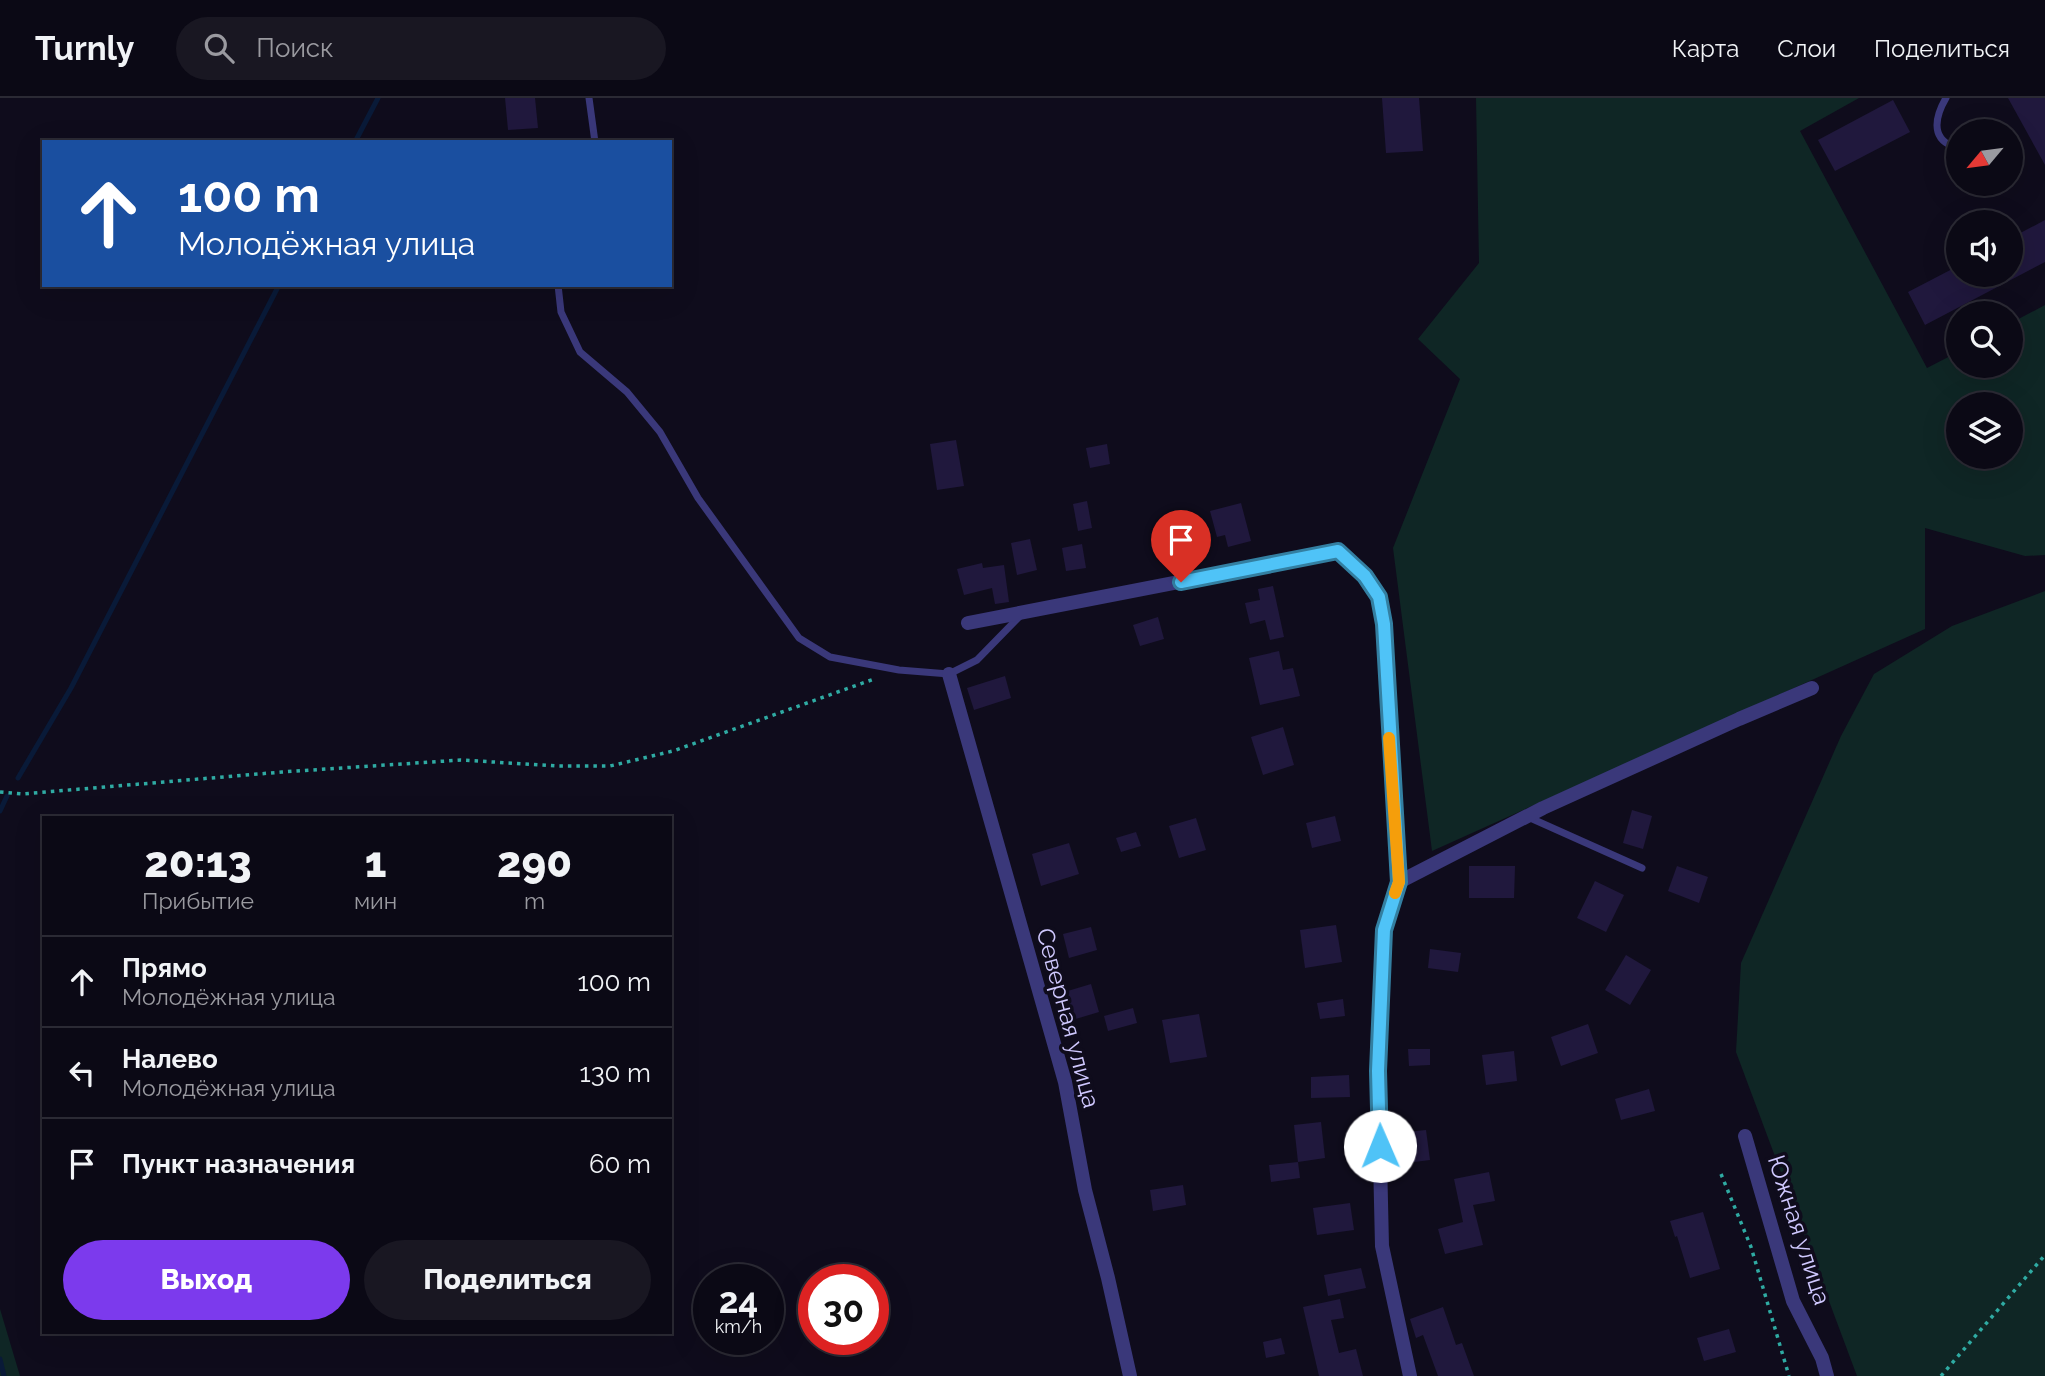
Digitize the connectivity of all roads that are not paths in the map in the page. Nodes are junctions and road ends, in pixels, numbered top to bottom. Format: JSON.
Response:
{"nodes":[{"id":1,"x":589,"y":98,"type":"edge"},
{"id":2,"x":1946,"y":98,"type":"edge"},
{"id":3,"x":594,"y":140,"type":"edge"},
{"id":4,"x":1946,"y":144,"type":"edge"},
{"id":5,"x":558,"y":287,"type":"edge"},
{"id":6,"x":1023,"y":612,"type":"junction"},
{"id":7,"x":968,"y":623,"type":"dead end"},
{"id":8,"x":950,"y":674,"type":"junction"},
{"id":9,"x":1812,"y":688,"type":"dead end"},
{"id":10,"x":1527,"y":816,"type":"junction"},
{"id":11,"x":1642,"y":868,"type":"dead end"},
{"id":12,"x":1399,"y":882,"type":"junction"},
{"id":13,"x":1745,"y":1136,"type":"dead end"},
{"id":14,"x":1130,"y":1376,"type":"edge"},
{"id":15,"x":1410,"y":1376,"type":"edge"},
{"id":16,"x":1827,"y":1376,"type":"edge"}],
"edges":[{"from":1,"to":3,"type":"lane"},
{"from":2,"to":4,"type":"lane"},
{"from":5,"to":8,"type":"lane"},
{"from":6,"to":7,"type":"street"},
{"from":6,"to":8,"type":"lane"},
{"from":6,"to":12,"type":"street"},
{"from":8,"to":14,"type":"street","name":"Северная улица"},
{"from":9,"to":10,"type":"street"},
{"from":10,"to":11,"type":"lane"},
{"from":10,"to":12,"type":"street"},
{"from":12,"to":15,"type":"street"},
{"from":13,"to":16,"type":"street","name":"Южная улица"}]}
